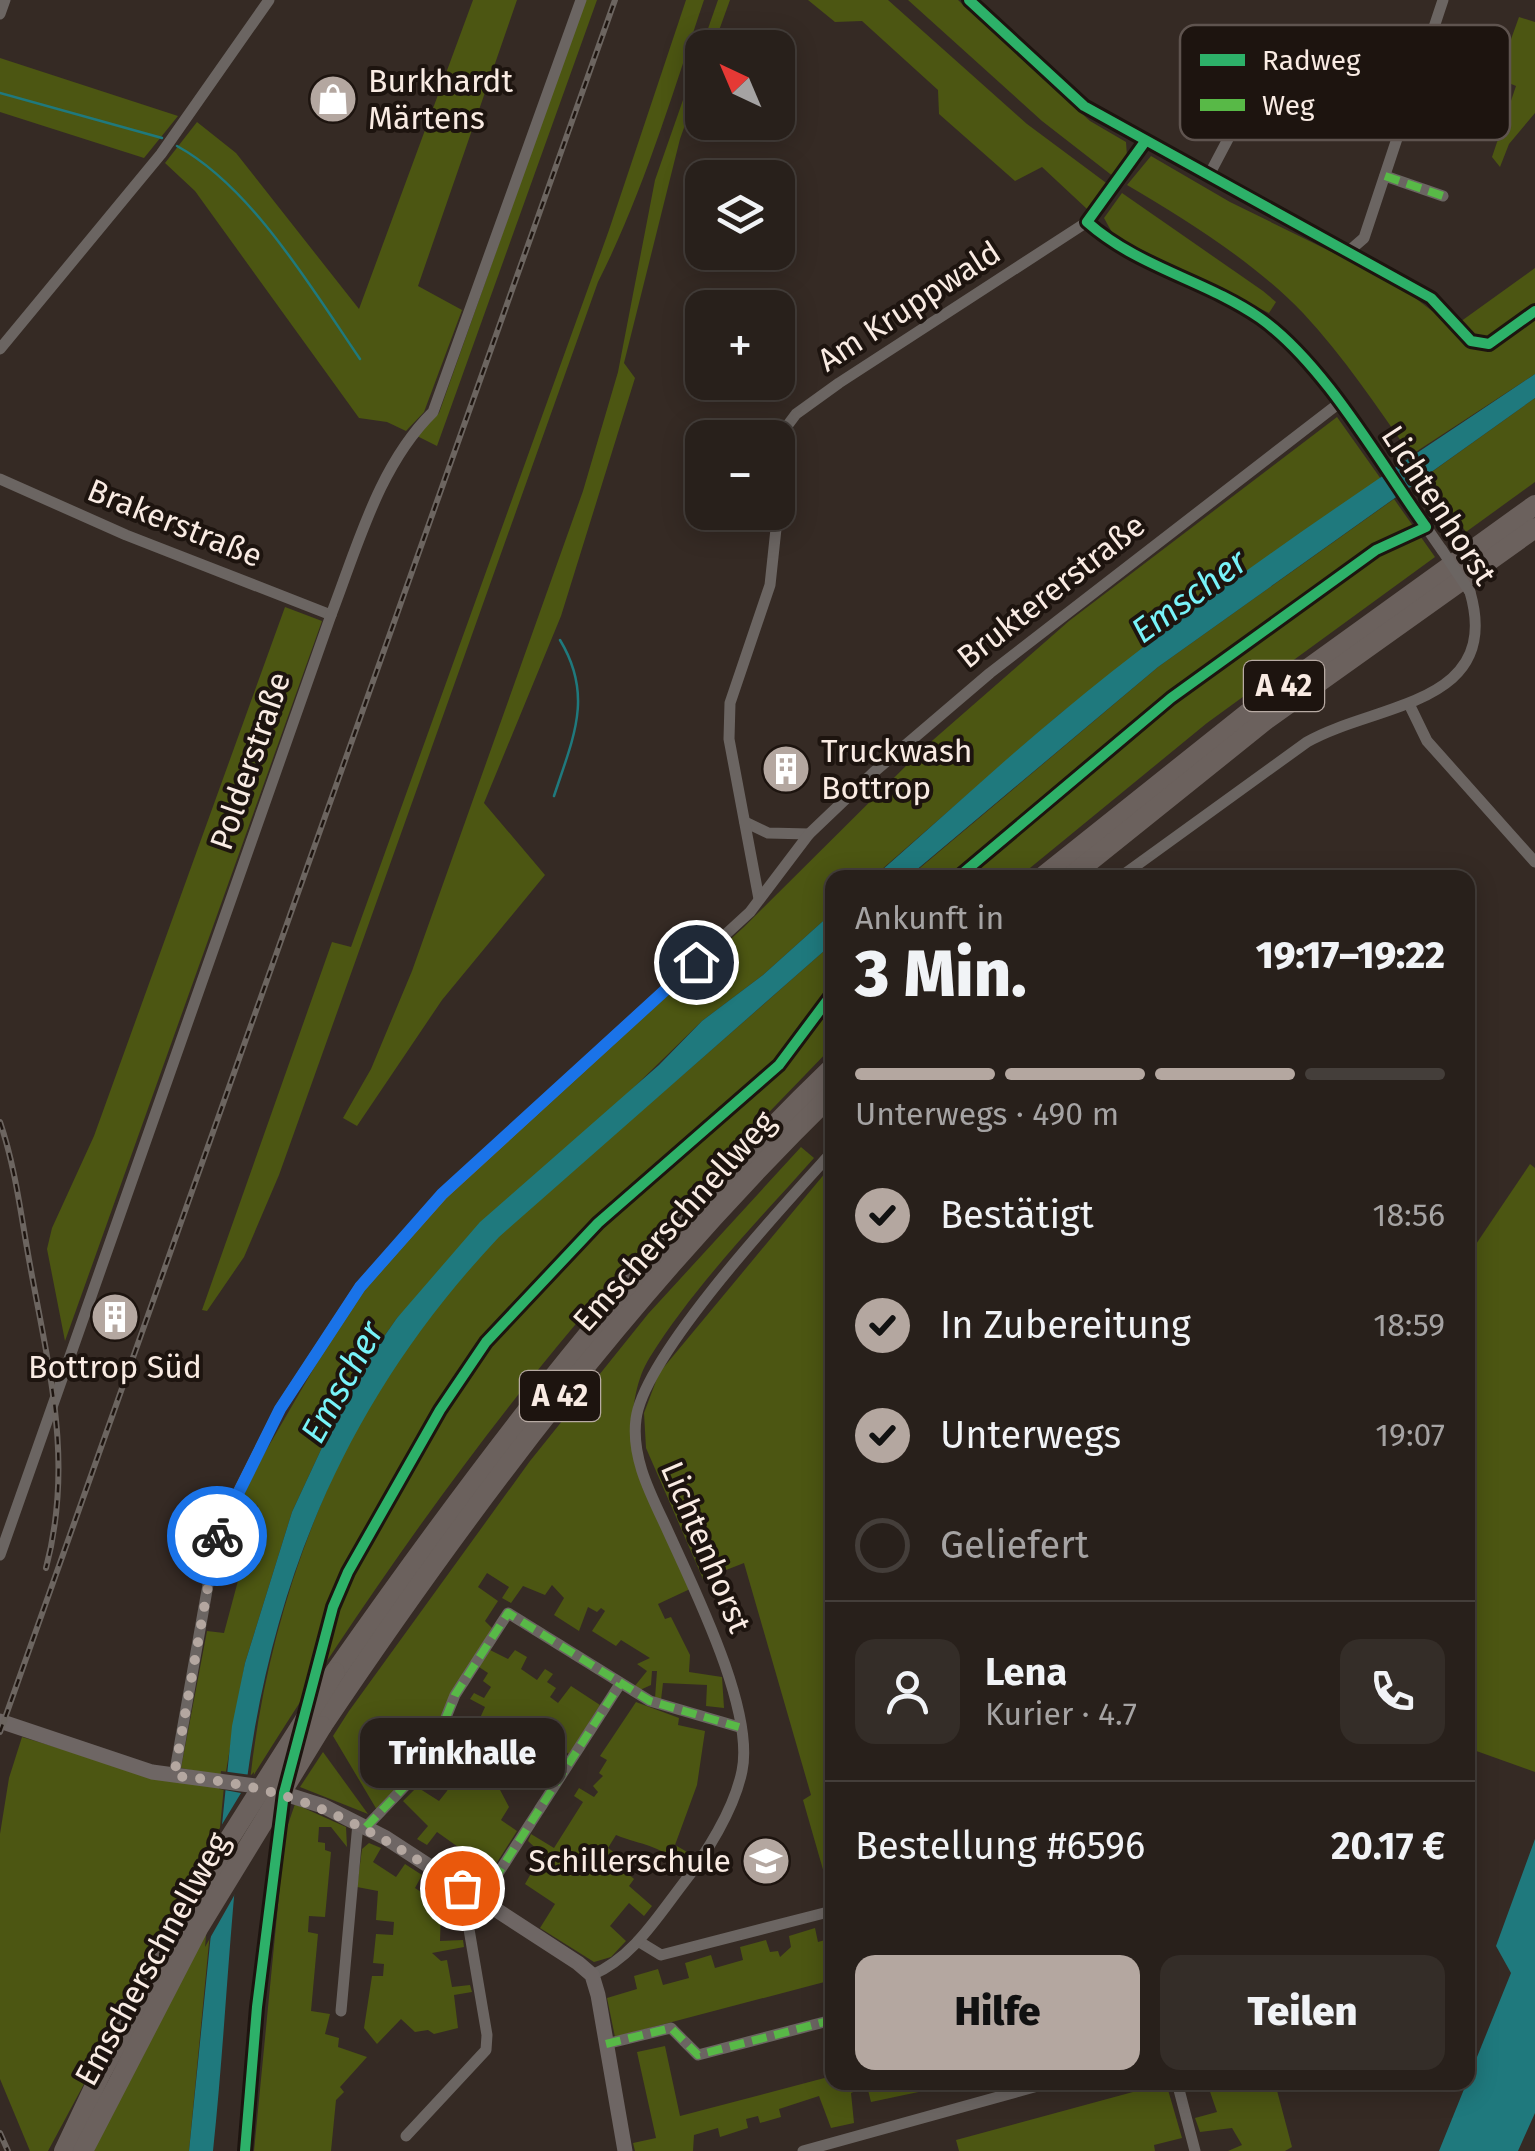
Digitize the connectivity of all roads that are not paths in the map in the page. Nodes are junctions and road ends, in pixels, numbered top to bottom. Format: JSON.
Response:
{"nodes":[{"id":1,"x":5,"y":0,"type":"edge"},
{"id":2,"x":268,"y":0,"type":"edge"},
{"id":3,"x":581,"y":0,"type":"edge"},
{"id":4,"x":970,"y":0,"type":"edge"},
{"id":5,"x":1443,"y":0,"type":"edge"},
{"id":6,"x":0,"y":14,"type":"edge"},
{"id":7,"x":1435,"y":25,"type":"edge"},
{"id":8,"x":1227,"y":140,"type":"edge"},
{"id":9,"x":1397,"y":140,"type":"edge"},
{"id":10,"x":1144,"y":143,"type":"junction"},
{"id":11,"x":1208,"y":176,"type":"junction"},
{"id":12,"x":1385,"y":176,"type":"junction"},
{"id":13,"x":1443,"y":196,"type":"dead end"},
{"id":14,"x":1087,"y":222,"type":"junction"},
{"id":15,"x":1348,"y":252,"type":"junction"},
{"id":16,"x":1431,"y":298,"type":"dead end"},
{"id":17,"x":0,"y":349,"type":"edge"},
{"id":18,"x":1338,"y":404,"type":"junction"},
{"id":19,"x":0,"y":479,"type":"edge"},
{"id":20,"x":1535,"y":505,"type":"edge"},
{"id":21,"x":1535,"y":528,"type":"edge"},
{"id":22,"x":330,"y":614,"type":"junction"},
{"id":23,"x":1409,"y":704,"type":"junction"},
{"id":24,"x":744,"y":822,"type":"junction"},
{"id":25,"x":809,"y":834,"type":"junction"},
{"id":26,"x":1535,"y":862,"type":"edge"},
{"id":27,"x":1051,"y":870,"type":"edge"},
{"id":28,"x":1078,"y":870,"type":"edge"},
{"id":29,"x":1130,"y":870,"type":"edge"},
{"id":30,"x":759,"y":899,"type":"junction"},
{"id":31,"x":825,"y":1075,"type":"edge"},
{"id":32,"x":825,"y":1101,"type":"edge"},
{"id":33,"x":825,"y":1160,"type":"edge"},
{"id":34,"x":0,"y":1555,"type":"edge"},
{"id":35,"x":620,"y":1684,"type":"junction"},
{"id":36,"x":0,"y":1720,"type":"edge"},
{"id":37,"x":739,"y":1727,"type":"junction"},
{"id":38,"x":174,"y":1776,"type":"junction"},
{"id":39,"x":362,"y":1825,"type":"junction"},
{"id":40,"x":462,"y":1888,"type":"junction"},
{"id":41,"x":481,"y":1900,"type":"junction"},
{"id":42,"x":825,"y":1913,"type":"edge"},
{"id":43,"x":638,"y":1941,"type":"junction"},
{"id":44,"x":592,"y":1975,"type":"junction"},
{"id":45,"x":342,"y":2011,"type":"dead end"},
{"id":46,"x":825,"y":2022,"type":"edge"},
{"id":47,"x":606,"y":2044,"type":"junction"},
{"id":48,"x":1023,"y":2090,"type":"edge"},
{"id":49,"x":1179,"y":2090,"type":"edge"},
{"id":50,"x":406,"y":2136,"type":"dead end"},
{"id":51,"x":64,"y":2151,"type":"edge"},
{"id":52,"x":84,"y":2151,"type":"edge"},
{"id":53,"x":624,"y":2151,"type":"edge"},
{"id":54,"x":803,"y":2151,"type":"edge"},
{"id":55,"x":1195,"y":2151,"type":"edge"}],
"edges":[{"from":1,"to":6,"type":"street"},
{"from":2,"to":17,"type":"street"},
{"from":3,"to":22,"type":"street","name":"Polderstraße"},
{"from":4,"to":10,"type":"street"},
{"from":5,"to":7,"type":"street"},
{"from":8,"to":11,"type":"street"},
{"from":9,"to":12,"type":"street"},
{"from":10,"to":11,"type":"street"},
{"from":10,"to":14,"type":"street","name":"Am Kruppwald"},
{"from":11,"to":15,"type":"street"},
{"from":12,"to":13,"type":"street"},
{"from":12,"to":15,"type":"street"},
{"from":14,"to":18,"type":"street","name":"Lichtenhorst"},
{"from":14,"to":24,"type":"street","name":"Am Kruppwald"},
{"from":15,"to":16,"type":"street"},
{"from":18,"to":23,"type":"street","name":"Lichtenhorst","bridge":true},
{"from":18,"to":25,"type":"street","name":"Bruktererstraße"},
{"from":19,"to":22,"type":"street","name":"Brakerstraße"},
{"from":20,"to":27,"type":"highway","number":"A 42"},
{"from":21,"to":28,"type":"highway","number":"A 42"},
{"from":22,"to":34,"type":"street","name":"Polderstraße"},
{"from":23,"to":26,"type":"street"},
{"from":23,"to":29,"type":"street","name":"Lichtenhorst"},
{"from":24,"to":25,"type":"street"},
{"from":24,"to":30,"type":"street","name":"Am Kruppwald"},
{"from":25,"to":30,"type":"street","name":"Bruktererstraße"},
{"from":30,"to":38,"type":"street","name":"Bruktererstraße"},
{"from":31,"to":51,"type":"highway","name":"Emscherschnellweg","number":"A 42","bridge":true},
{"from":32,"to":52,"type":"highway","name":"Emscherschnellweg","number":"A 42","bridge":true},
{"from":33,"to":37,"type":"street","name":"Lichtenhorst"},
{"from":35,"to":37,"type":"street"},
{"from":35,"to":39,"type":"street"},
{"from":35,"to":41,"type":"street"},
{"from":36,"to":38,"type":"street"},
{"from":37,"to":43,"type":"street","name":"Lichtenhorst"},
{"from":38,"to":39,"type":"street"},
{"from":39,"to":40,"type":"street"},
{"from":39,"to":45,"type":"street"},
{"from":40,"to":41,"type":"street"},
{"from":40,"to":50,"type":"street"},
{"from":41,"to":44,"type":"street"},
{"from":42,"to":43,"type":"street"},
{"from":43,"to":44,"type":"street","name":"Lichtenhorst"},
{"from":44,"to":47,"type":"street"},
{"from":46,"to":47,"type":"street"},
{"from":47,"to":53,"type":"street"},
{"from":48,"to":54,"type":"street"},
{"from":49,"to":55,"type":"street"}]}
